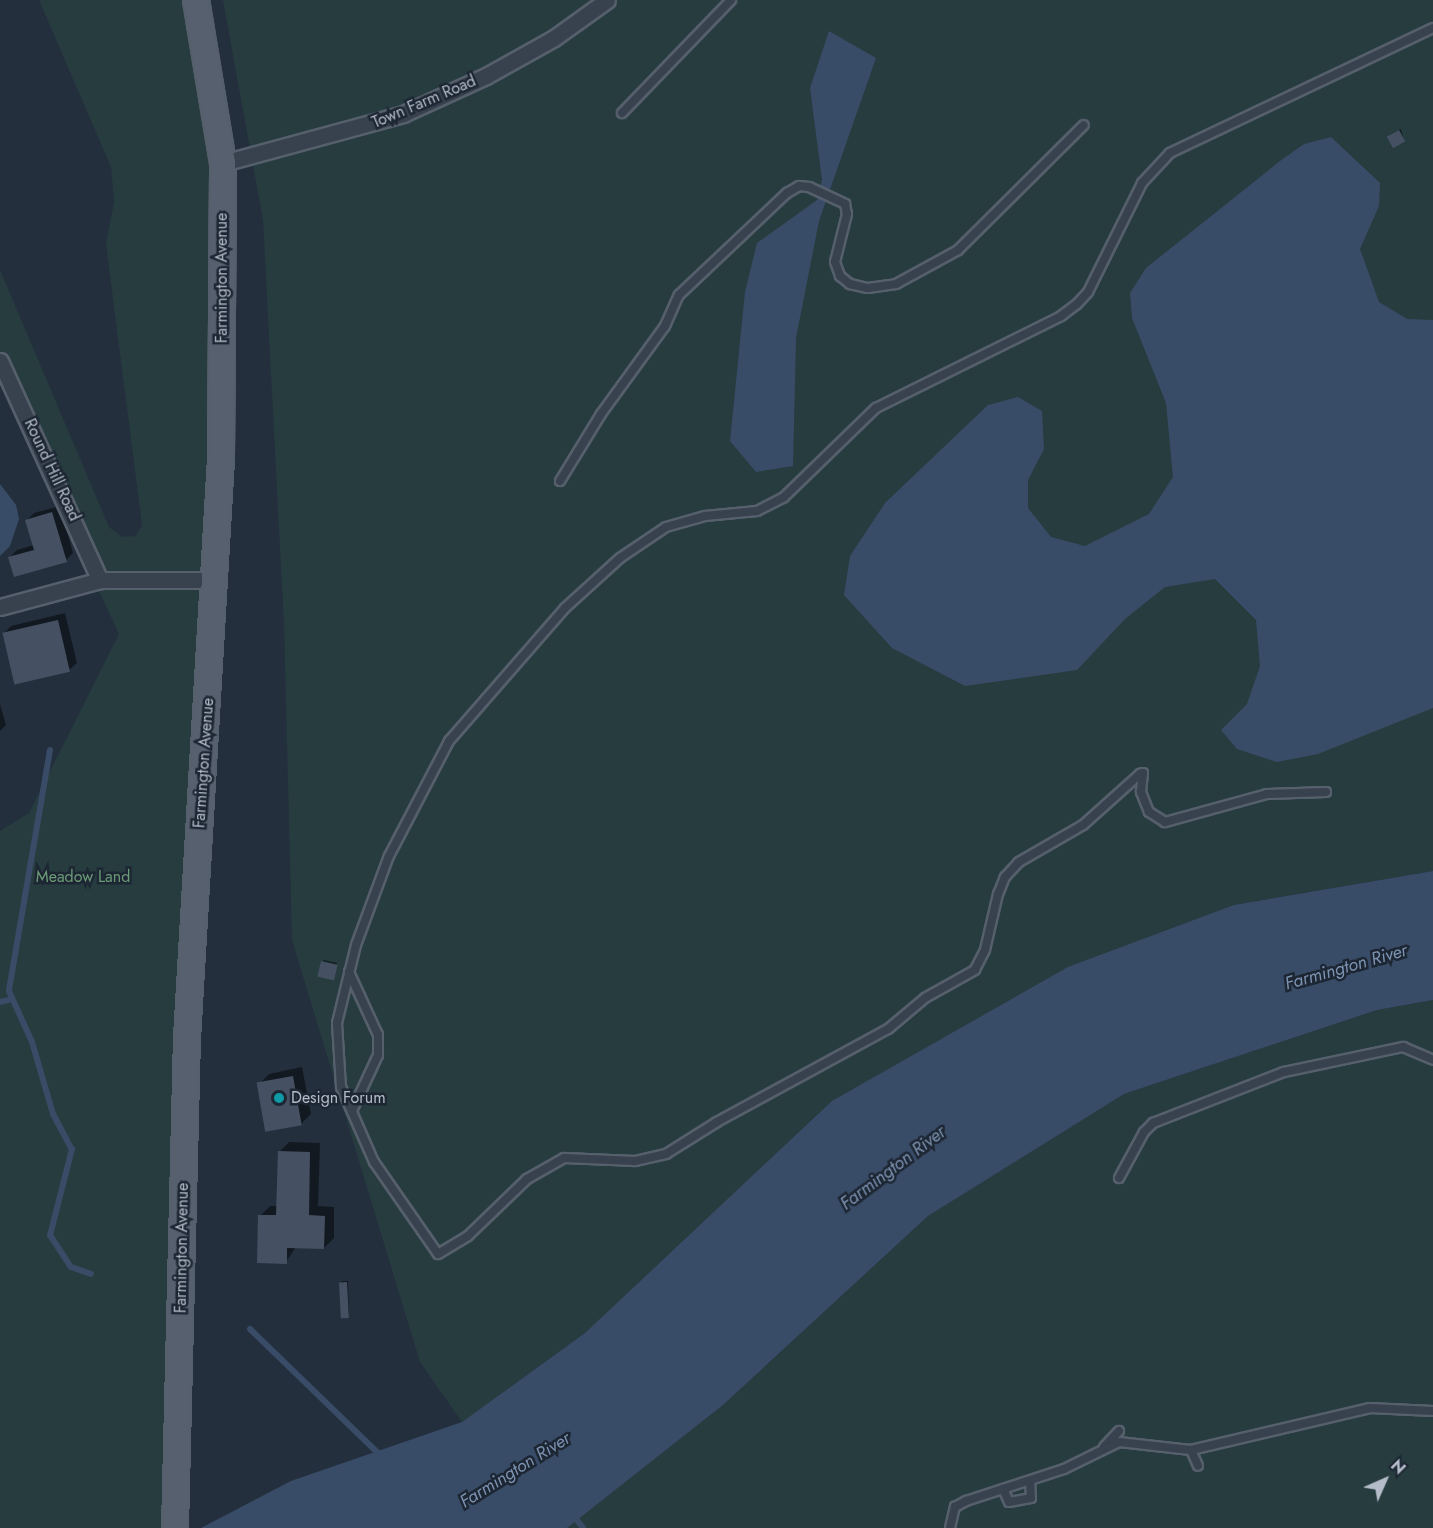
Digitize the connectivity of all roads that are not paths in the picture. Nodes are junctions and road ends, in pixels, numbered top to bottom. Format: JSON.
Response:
{"nodes":[{"id":1,"x":196,"y":0,"type":"edge"},
{"id":2,"x":607,"y":0,"type":"edge"},
{"id":3,"x":731,"y":0,"type":"edge"},
{"id":4,"x":1433,"y":28,"type":"edge"},
{"id":5,"x":622,"y":113,"type":"dead end"},
{"id":6,"x":1084,"y":125,"type":"dead end"},
{"id":7,"x":223,"y":163,"type":"junction"},
{"id":8,"x":0,"y":361,"type":"edge"},
{"id":9,"x":560,"y":481,"type":"dead end"},
{"id":10,"x":100,"y":580,"type":"junction"},
{"id":11,"x":215,"y":580,"type":"junction"},
{"id":12,"x":0,"y":607,"type":"edge"},
{"id":13,"x":1326,"y":792,"type":"dead end"},
{"id":14,"x":349,"y":972,"type":"junction"},
{"id":15,"x":1433,"y":1060,"type":"edge"},
{"id":16,"x":352,"y":1111,"type":"junction"},
{"id":17,"x":1119,"y":1178,"type":"dead end"},
{"id":18,"x":1433,"y":1411,"type":"edge"},
{"id":19,"x":1119,"y":1431,"type":"dead end"},
{"id":20,"x":1102,"y":1449,"type":"junction"},
{"id":21,"x":1191,"y":1450,"type":"junction"},
{"id":22,"x":1198,"y":1466,"type":"dead end"},
{"id":23,"x":1030,"y":1481,"type":"junction"},
{"id":24,"x":1016,"y":1485,"type":"junction"},
{"id":25,"x":1003,"y":1489,"type":"junction"},
{"id":26,"x":1020,"y":1500,"type":"junction"},
{"id":27,"x":175,"y":1528,"type":"edge"},
{"id":28,"x":950,"y":1528,"type":"edge"}],
"edges":[{"from":1,"to":7,"type":"main road","name":"Farmington Avenue"},
{"from":2,"to":7,"type":"street","name":"Town Farm Road"},
{"from":3,"to":5,"type":"lane"},
{"from":4,"to":14,"type":"lane"},
{"from":6,"to":9,"type":"lane"},
{"from":7,"to":11,"type":"main road","name":"Farmington Avenue"},
{"from":8,"to":10,"type":"street","name":"Round Hill Road"},
{"from":10,"to":11,"type":"street"},
{"from":10,"to":12,"type":"street"},
{"from":11,"to":27,"type":"main road","name":"Farmington Avenue"},
{"from":13,"to":16,"type":"lane"},
{"from":14,"to":16,"type":"lane"},
{"from":14,"to":16,"type":"lane"},
{"from":15,"to":17,"type":"lane"},
{"from":18,"to":21,"type":"lane"},
{"from":19,"to":20,"type":"lane"},
{"from":20,"to":21,"type":"lane"},
{"from":20,"to":23,"type":"lane"},
{"from":21,"to":22,"type":"lane"},
{"from":23,"to":24,"type":"lane"},
{"from":23,"to":26,"type":"lane"},
{"from":24,"to":25,"type":"lane"},
{"from":24,"to":26,"type":"lane"},
{"from":25,"to":26,"type":"lane"},
{"from":25,"to":28,"type":"lane"}]}
